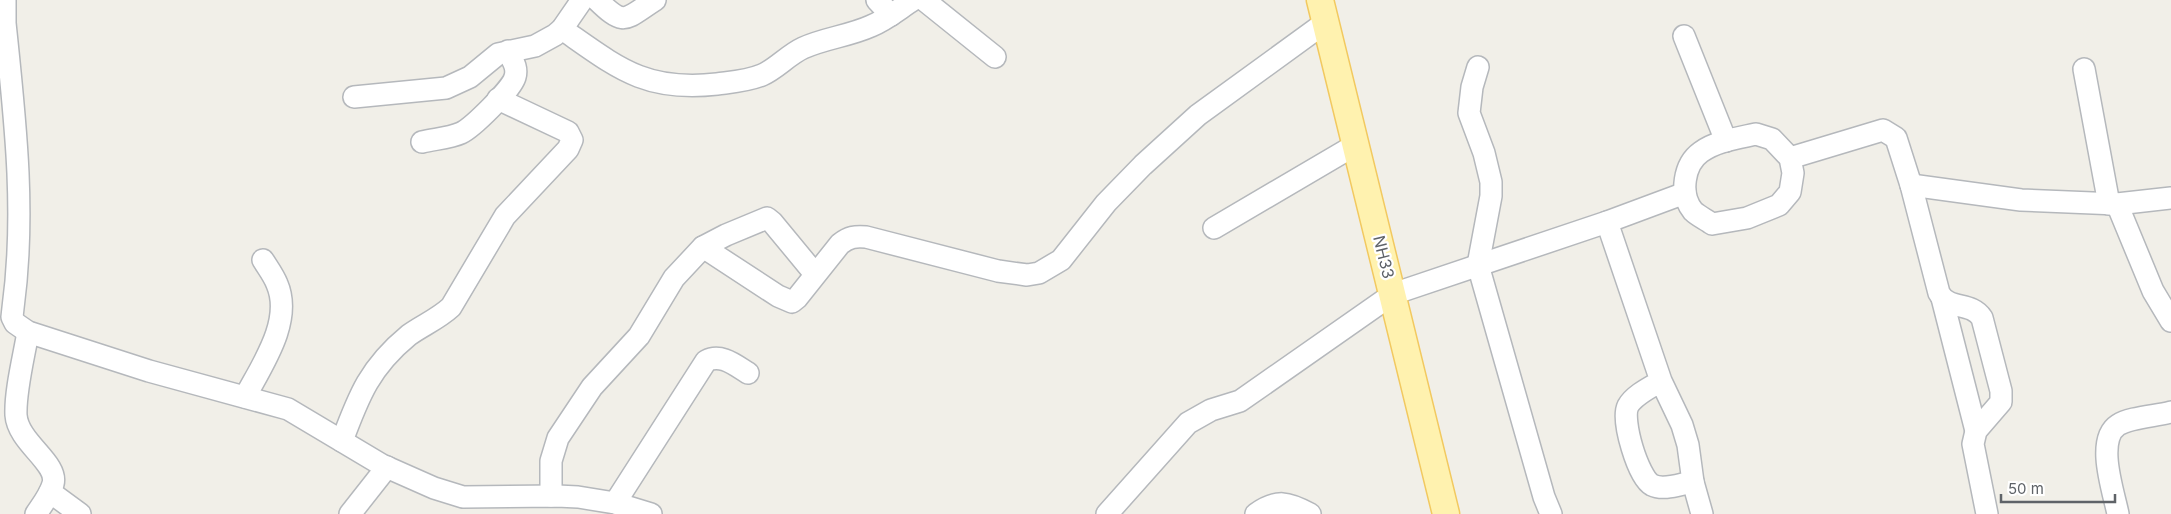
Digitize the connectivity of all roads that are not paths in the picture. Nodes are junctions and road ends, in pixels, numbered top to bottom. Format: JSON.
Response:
{"nodes":[{"id":1,"x":5,"y":0,"type":"edge"},
{"id":2,"x":582,"y":0,"type":"edge"},
{"id":3,"x":597,"y":0,"type":"edge"},
{"id":4,"x":655,"y":0,"type":"edge"},
{"id":5,"x":913,"y":0,"type":"edge"},
{"id":6,"x":924,"y":0,"type":"edge"},
{"id":7,"x":884,"y":8,"type":"edge"},
{"id":8,"x":1323,"y":11,"type":"edge"},
{"id":9,"x":562,"y":29,"type":"junction"},
{"id":10,"x":1684,"y":36,"type":"dead end"},
{"id":11,"x":508,"y":52,"type":"junction"},
{"id":12,"x":995,"y":57,"type":"dead end"},
{"id":13,"x":1478,"y":67,"type":"dead end"},
{"id":14,"x":2084,"y":69,"type":"dead end"},
{"id":15,"x":354,"y":97,"type":"dead end"},
{"id":16,"x":498,"y":99,"type":"junction"},
{"id":17,"x":1726,"y":141,"type":"junction"},
{"id":18,"x":422,"y":142,"type":"dead end"},
{"id":19,"x":1357,"y":144,"type":"junction"},
{"id":20,"x":1790,"y":158,"type":"junction"},
{"id":21,"x":1911,"y":185,"type":"junction"},
{"id":22,"x":1686,"y":193,"type":"junction"},
{"id":23,"x":2171,"y":198,"type":"edge"},
{"id":24,"x":2113,"y":204,"type":"junction"},
{"id":25,"x":1607,"y":222,"type":"junction"},
{"id":26,"x":1214,"y":228,"type":"dead end"},
{"id":27,"x":703,"y":247,"type":"junction"},
{"id":28,"x":263,"y":260,"type":"dead end"},
{"id":29,"x":1478,"y":265,"type":"junction"},
{"id":30,"x":815,"y":274,"type":"junction"},
{"id":31,"x":1393,"y":294,"type":"junction"},
{"id":32,"x":1942,"y":298,"type":"junction"},
{"id":33,"x":2169,"y":317,"type":"edge"},
{"id":34,"x":14,"y":324,"type":"edge"},
{"id":35,"x":748,"y":373,"type":"dead end"},
{"id":36,"x":1661,"y":380,"type":"junction"},
{"id":37,"x":245,"y":397,"type":"junction"},
{"id":38,"x":2171,"y":412,"type":"edge"},
{"id":39,"x":1976,"y":431,"type":"junction"},
{"id":40,"x":342,"y":441,"type":"junction"},
{"id":41,"x":387,"y":468,"type":"junction"},
{"id":42,"x":1693,"y":482,"type":"junction"},
{"id":43,"x":50,"y":492,"type":"junction"},
{"id":44,"x":551,"y":496,"type":"junction"},
{"id":45,"x":614,"y":503,"type":"junction"},
{"id":46,"x":36,"y":514,"type":"edge"},
{"id":47,"x":80,"y":514,"type":"edge"},
{"id":48,"x":350,"y":514,"type":"edge"},
{"id":49,"x":651,"y":514,"type":"edge"},
{"id":50,"x":1107,"y":514,"type":"edge"},
{"id":51,"x":1256,"y":514,"type":"edge"},
{"id":52,"x":1310,"y":514,"type":"edge"},
{"id":53,"x":1446,"y":514,"type":"edge"},
{"id":54,"x":1551,"y":514,"type":"edge"},
{"id":55,"x":1702,"y":514,"type":"edge"},
{"id":56,"x":1987,"y":514,"type":"edge"},
{"id":57,"x":2118,"y":514,"type":"edge"}],
"edges":[{"from":1,"to":34,"type":"street"},
{"from":2,"to":9,"type":"street"},
{"from":3,"to":4,"type":"street"},
{"from":5,"to":7,"type":"street"},
{"from":6,"to":12,"type":"street"},
{"from":7,"to":9,"type":"street"},
{"from":8,"to":19,"type":"main road","name":"NH33"},
{"from":8,"to":30,"type":"street"},
{"from":9,"to":11,"type":"street"},
{"from":10,"to":17,"type":"street"},
{"from":11,"to":15,"type":"street"},
{"from":11,"to":16,"type":"street"},
{"from":13,"to":29,"type":"street"},
{"from":14,"to":24,"type":"street"},
{"from":16,"to":18,"type":"street"},
{"from":16,"to":40,"type":"street"},
{"from":17,"to":20,"type":"street"},
{"from":17,"to":22,"type":"street"},
{"from":19,"to":26,"type":"street"},
{"from":19,"to":31,"type":"main road","name":"NH33"},
{"from":20,"to":21,"type":"street"},
{"from":20,"to":22,"type":"street"},
{"from":21,"to":24,"type":"street"},
{"from":21,"to":32,"type":"street"},
{"from":22,"to":25,"type":"street"},
{"from":23,"to":24,"type":"street"},
{"from":24,"to":33,"type":"street"},
{"from":25,"to":29,"type":"street"},
{"from":25,"to":36,"type":"street"},
{"from":27,"to":30,"type":"street"},
{"from":27,"to":30,"type":"street"},
{"from":27,"to":44,"type":"street"},
{"from":28,"to":37,"type":"street"},
{"from":29,"to":31,"type":"street"},
{"from":29,"to":54,"type":"street"},
{"from":31,"to":50,"type":"street"},
{"from":31,"to":53,"type":"main road","name":"NH33"},
{"from":32,"to":39,"type":"street"},
{"from":32,"to":39,"type":"street"},
{"from":34,"to":37,"type":"street"},
{"from":34,"to":43,"type":"street"},
{"from":35,"to":45,"type":"street"},
{"from":36,"to":42,"type":"street"},
{"from":36,"to":42,"type":"street"},
{"from":37,"to":40,"type":"street"},
{"from":38,"to":57,"type":"street"},
{"from":39,"to":56,"type":"street"},
{"from":40,"to":41,"type":"street"},
{"from":41,"to":44,"type":"street"},
{"from":41,"to":48,"type":"street"},
{"from":42,"to":55,"type":"street"},
{"from":43,"to":46,"type":"street"},
{"from":43,"to":47,"type":"street"},
{"from":44,"to":45,"type":"street"},
{"from":45,"to":49,"type":"street"},
{"from":51,"to":52,"type":"street"}]}
